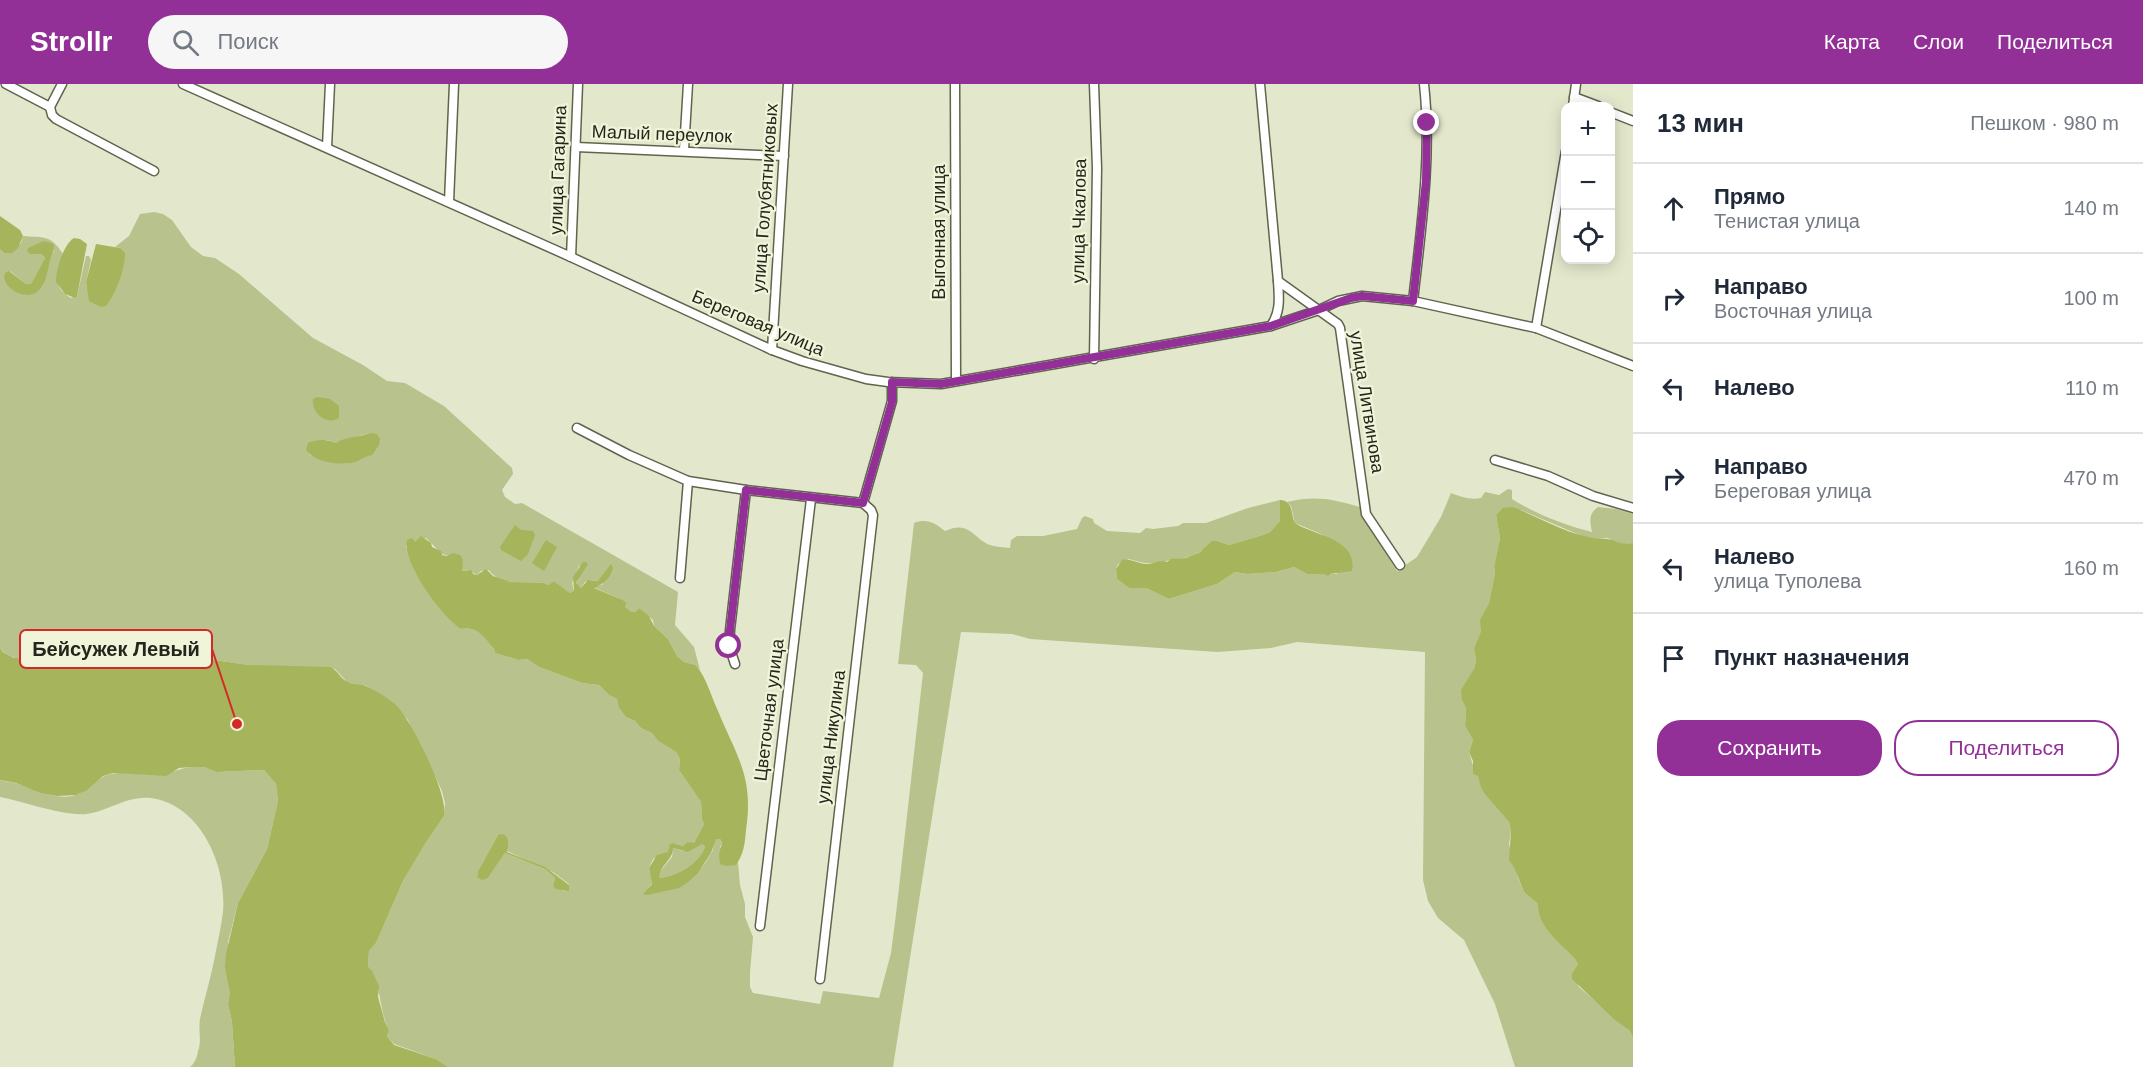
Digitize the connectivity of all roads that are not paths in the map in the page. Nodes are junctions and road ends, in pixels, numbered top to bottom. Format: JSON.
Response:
{"nodes":[{"id":1,"x":6,"y":84,"type":"edge"},
{"id":2,"x":62,"y":84,"type":"edge"},
{"id":3,"x":183,"y":84,"type":"edge"},
{"id":4,"x":330,"y":84,"type":"edge"},
{"id":5,"x":454,"y":84,"type":"edge"},
{"id":6,"x":578,"y":84,"type":"edge"},
{"id":7,"x":688,"y":84,"type":"edge"},
{"id":8,"x":788,"y":84,"type":"edge"},
{"id":9,"x":955,"y":84,"type":"edge"},
{"id":10,"x":1094,"y":84,"type":"edge"},
{"id":11,"x":1260,"y":84,"type":"edge"},
{"id":12,"x":1424,"y":84,"type":"edge"},
{"id":13,"x":1576,"y":84,"type":"edge"},
{"id":14,"x":197,"y":87,"type":"edge"},
{"id":15,"x":1574,"y":102,"type":"edge"},
{"id":16,"x":50,"y":107,"type":"junction"},
{"id":17,"x":1615,"y":114,"type":"edge"},
{"id":18,"x":1633,"y":121,"type":"edge"},
{"id":19,"x":327,"y":147,"type":"junction"},
{"id":20,"x":576,"y":147,"type":"junction"},
{"id":21,"x":684,"y":150,"type":"junction"},
{"id":22,"x":784,"y":156,"type":"junction"},
{"id":23,"x":1565,"y":156,"type":"edge"},
{"id":24,"x":154,"y":171,"type":"dead end"},
{"id":25,"x":449,"y":202,"type":"junction"},
{"id":26,"x":571,"y":257,"type":"junction"},
{"id":27,"x":1278,"y":280,"type":"junction"},
{"id":28,"x":1413,"y":301,"type":"junction"},
{"id":29,"x":1319,"y":310,"type":"junction"},
{"id":30,"x":1271,"y":326,"type":"junction"},
{"id":31,"x":1536,"y":328,"type":"junction"},
{"id":32,"x":772,"y":350,"type":"junction"},
{"id":33,"x":1094,"y":358,"type":"junction"},
{"id":34,"x":1633,"y":366,"type":"edge"},
{"id":35,"x":956,"y":381,"type":"junction"},
{"id":36,"x":892,"y":382,"type":"junction"},
{"id":37,"x":577,"y":428,"type":"dead end"},
{"id":38,"x":1495,"y":460,"type":"dead end"},
{"id":39,"x":688,"y":481,"type":"junction"},
{"id":40,"x":746,"y":490,"type":"junction"},
{"id":41,"x":811,"y":499,"type":"junction"},
{"id":42,"x":863,"y":503,"type":"junction"},
{"id":43,"x":1633,"y":508,"type":"edge"},
{"id":44,"x":1400,"y":565,"type":"dead end"},
{"id":45,"x":680,"y":578,"type":"dead end"},
{"id":46,"x":735,"y":664,"type":"dead end"},
{"id":47,"x":760,"y":926,"type":"dead end"},
{"id":48,"x":820,"y":979,"type":"dead end"}],
"edges":[{"from":1,"to":16,"type":"street"},
{"from":2,"to":16,"type":"street"},
{"from":3,"to":14,"type":"street","name":"Береговая улица"},
{"from":4,"to":19,"type":"street"},
{"from":5,"to":25,"type":"street"},
{"from":6,"to":20,"type":"street","name":"улица Гагарина"},
{"from":7,"to":21,"type":"street"},
{"from":8,"to":22,"type":"street","name":"улица Голубятниковых"},
{"from":9,"to":35,"type":"street","name":"Выгонная улица"},
{"from":10,"to":33,"type":"street","name":"улица Чкалова"},
{"from":11,"to":27,"type":"street"},
{"from":12,"to":28,"type":"street"},
{"from":13,"to":15,"type":"street"},
{"from":14,"to":19,"type":"street","name":"Береговая улица"},
{"from":16,"to":24,"type":"street"},
{"from":17,"to":18,"type":"street"},
{"from":19,"to":25,"type":"street","name":"Береговая улица"},
{"from":20,"to":21,"type":"street","name":"Малый переулок"},
{"from":20,"to":26,"type":"street","name":"улица Гагарина"},
{"from":21,"to":22,"type":"street","name":"Малый переулок"},
{"from":22,"to":32,"type":"street","name":"улица Голубятниковых"},
{"from":23,"to":31,"type":"street"},
{"from":25,"to":26,"type":"street","name":"Береговая улица"},
{"from":26,"to":32,"type":"street","name":"Береговая улица"},
{"from":27,"to":29,"type":"street","name":"улица Литвинова"},
{"from":27,"to":30,"type":"street"},
{"from":28,"to":29,"type":"street","name":"Береговая улица"},
{"from":28,"to":31,"type":"street","name":"Береговая улица"},
{"from":29,"to":30,"type":"street","name":"Береговая улица"},
{"from":29,"to":44,"type":"street","name":"улица Литвинова"},
{"from":30,"to":33,"type":"street","name":"Береговая улица"},
{"from":31,"to":34,"type":"street","name":"Береговая улица"},
{"from":32,"to":36,"type":"street","name":"Береговая улица"},
{"from":33,"to":35,"type":"street","name":"Береговая улица"},
{"from":35,"to":36,"type":"street","name":"Береговая улица"},
{"from":36,"to":42,"type":"street"},
{"from":37,"to":39,"type":"street"},
{"from":38,"to":43,"type":"street"},
{"from":39,"to":40,"type":"street"},
{"from":39,"to":45,"type":"street"},
{"from":40,"to":41,"type":"street"},
{"from":40,"to":46,"type":"street"},
{"from":41,"to":42,"type":"street"},
{"from":41,"to":47,"type":"street","name":"Цветочная улица"},
{"from":42,"to":48,"type":"street","name":"улица Никулина"}]}
